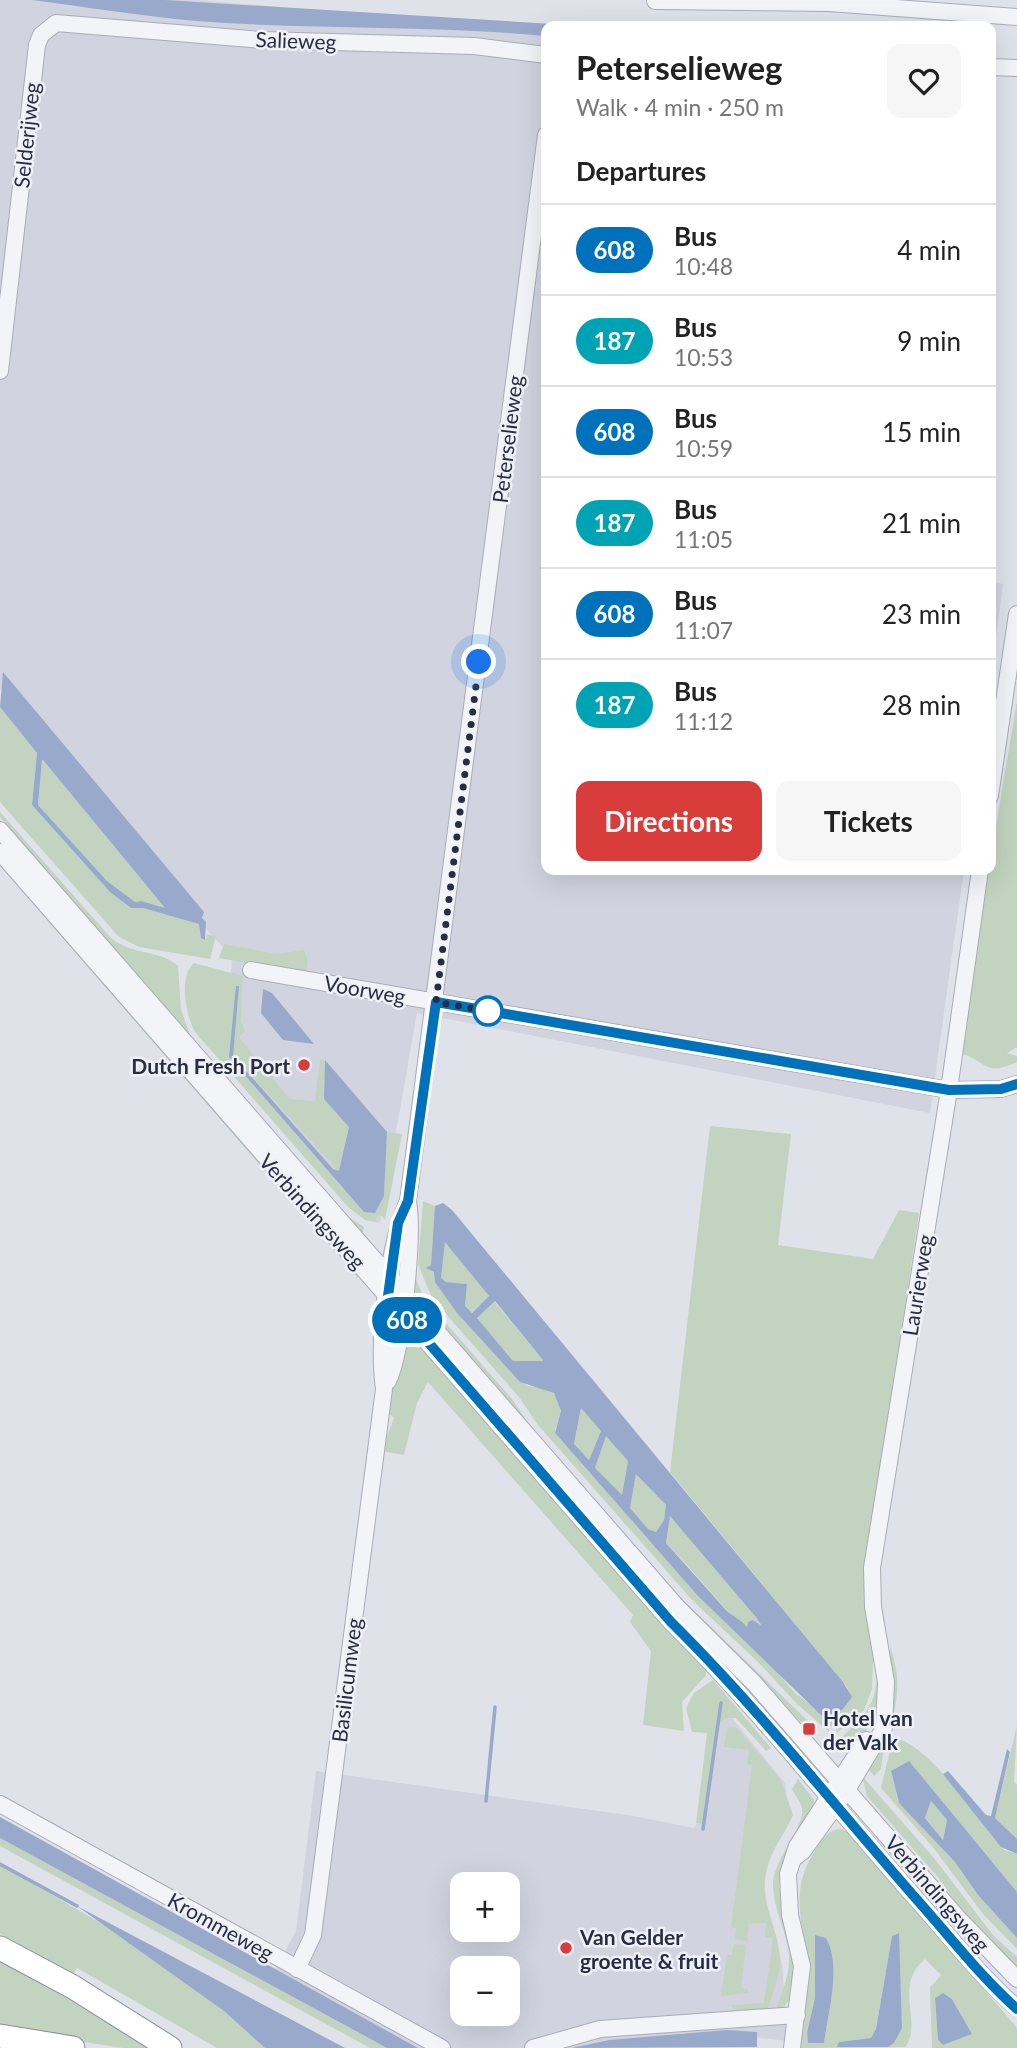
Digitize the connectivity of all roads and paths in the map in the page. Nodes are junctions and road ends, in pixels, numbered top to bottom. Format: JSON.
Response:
{"nodes":[{"id":1,"x":651,"y":0,"type":"edge"},
{"id":2,"x":1017,"y":16,"type":"edge"},
{"id":3,"x":48,"y":27,"type":"joint"},
{"id":4,"x":541,"y":54,"type":"edge"},
{"id":5,"x":996,"y":67,"type":"edge"},
{"id":6,"x":1017,"y":68,"type":"edge"},
{"id":7,"x":541,"y":174,"type":"edge"},
{"id":8,"x":0,"y":371,"type":"edge"},
{"id":9,"x":1017,"y":614,"type":"edge"},
{"id":10,"x":996,"y":756,"type":"edge"},
{"id":11,"x":0,"y":830,"type":"edge"},
{"id":12,"x":0,"y":852,"type":"edge"},
{"id":13,"x":979,"y":875,"type":"edge"},
{"id":14,"x":251,"y":970,"type":"dead end"},
{"id":15,"x":436,"y":1002,"type":"junction"},
{"id":16,"x":1017,"y":1084,"type":"edge"},
{"id":17,"x":949,"y":1090,"type":"junction"},
{"id":18,"x":408,"y":1201,"type":"junction"},
{"id":19,"x":394,"y":1245,"type":"junction"},
{"id":20,"x":369,"y":1253,"type":"junction"},
{"id":21,"x":390,"y":1277,"type":"junction"},
{"id":22,"x":405,"y":1295,"type":"junction"},
{"id":23,"x":388,"y":1296,"type":"junction"},
{"id":24,"x":401,"y":1313,"type":"junction"},
{"id":25,"x":418,"y":1333,"type":"junction"},
{"id":26,"x":397,"y":1338,"type":"junction"},
{"id":27,"x":384,"y":1388,"type":"junction"},
{"id":28,"x":843,"y":1784,"type":"junction"},
{"id":29,"x":831,"y":1801,"type":"junction"},
{"id":30,"x":0,"y":1804,"type":"edge"},
{"id":31,"x":0,"y":1948,"type":"edge"},
{"id":32,"x":297,"y":1969,"type":"junction"},
{"id":33,"x":1017,"y":1979,"type":"edge"},
{"id":34,"x":1017,"y":2008,"type":"edge"},
{"id":35,"x":797,"y":2015,"type":"junction"},
{"id":36,"x":0,"y":2036,"type":"edge"},
{"id":37,"x":73,"y":2048,"type":"edge"},
{"id":38,"x":170,"y":2048,"type":"edge"},
{"id":39,"x":442,"y":2048,"type":"edge"},
{"id":40,"x":533,"y":2048,"type":"edge"},
{"id":41,"x":792,"y":2048,"type":"edge"}],
"edges":[{"from":1,"to":2,"type":"street"},
{"from":3,"to":4,"type":"street","name":"Salieweg"},
{"from":3,"to":8,"type":"street","name":"Selderijweg"},
{"from":5,"to":6,"type":"street"},
{"from":7,"to":15,"type":"street","name":"Peterselieweg"},
{"from":9,"to":10,"type":"street"},
{"from":11,"to":20,"type":"street","name":"Verbindingsweg"},
{"from":12,"to":23,"type":"street","name":"Verbindingsweg"},
{"from":13,"to":17,"type":"street","name":"Laurierweg"},
{"from":14,"to":15,"type":"street","name":"Voorweg"},
{"from":15,"to":17,"type":"street","name":"Voorweg"},
{"from":15,"to":18,"type":"street","name":"Peterselieweg"},
{"from":16,"to":17,"type":"street","name":"Voorweg"},
{"from":17,"to":28,"type":"street","name":"Laurierweg"},
{"from":18,"to":19,"type":"street","name":"Peterselieweg"},
{"from":18,"to":22,"type":"street","name":"Peterselieweg"},
{"from":19,"to":20,"type":"street"},
{"from":19,"to":21,"type":"street","name":"Peterselieweg"},
{"from":20,"to":21,"type":"street","name":"Verbindingsweg"},
{"from":21,"to":22,"type":"street","name":"Verbindingsweg"},
{"from":21,"to":23,"type":"street","name":"Peterselieweg"},
{"from":22,"to":24,"type":"street","name":"Peterselieweg"},
{"from":22,"to":28,"type":"street","name":"Verbindingsweg"},
{"from":23,"to":24,"type":"street","name":"Verbindingsweg"},
{"from":23,"to":27,"type":"street","name":"Basilicumweg"},
{"from":24,"to":25,"type":"street","name":"Verbindingsweg"},
{"from":24,"to":26,"type":"street","name":"Basilicumweg"},
{"from":25,"to":26,"type":"street"},
{"from":25,"to":29,"type":"street","name":"Verbindingsweg"},
{"from":26,"to":27,"type":"street","name":"Basilicumweg"},
{"from":27,"to":32,"type":"street","name":"Basilicumweg"},
{"from":28,"to":29,"type":"street","name":"Laurierweg"},
{"from":28,"to":33,"type":"street","name":"Verbindingsweg"},
{"from":29,"to":34,"type":"street","name":"Verbindingsweg"},
{"from":29,"to":35,"type":"street"},
{"from":30,"to":32,"type":"street","name":"Krommeweg"},
{"from":31,"to":38,"type":"highway"},
{"from":32,"to":39,"type":"street","name":"Krommeweg"},
{"from":35,"to":40,"type":"street"},
{"from":35,"to":41,"type":"street"},
{"from":36,"to":37,"type":"highway"}]}
